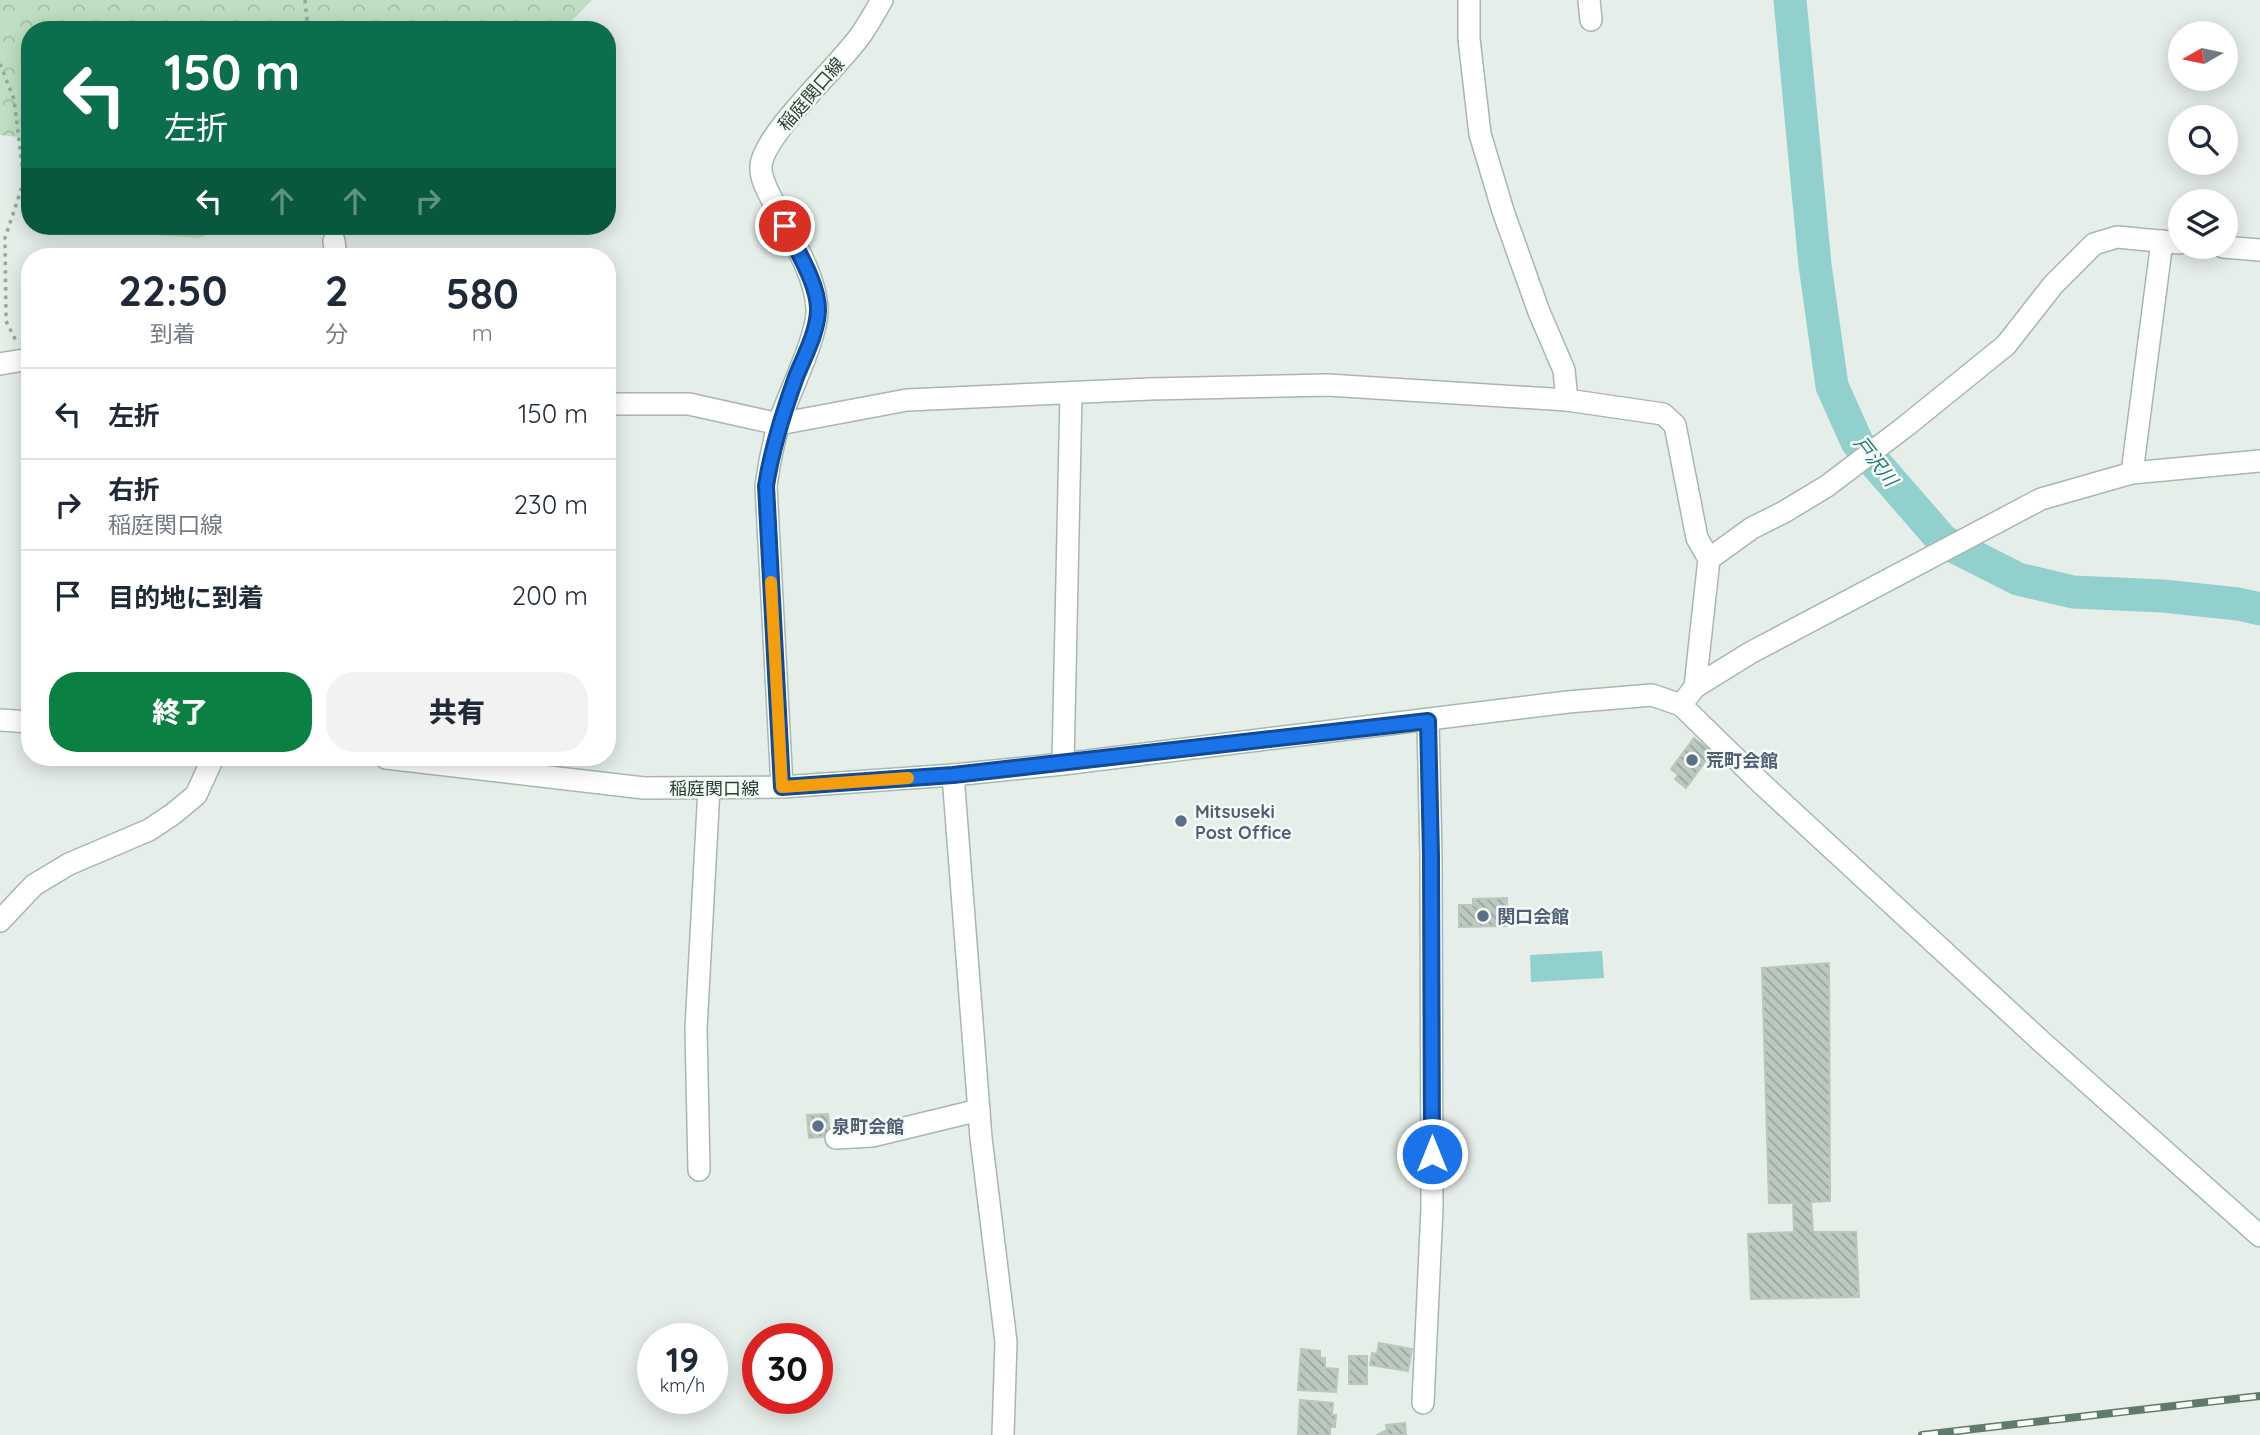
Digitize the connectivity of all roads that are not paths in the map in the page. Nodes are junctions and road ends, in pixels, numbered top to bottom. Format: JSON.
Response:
{"nodes":[{"id":1,"x":883,"y":0,"type":"edge"},
{"id":2,"x":1469,"y":0,"type":"edge"},
{"id":3,"x":2168,"y":242,"type":"edge"},
{"id":4,"x":2238,"y":248,"type":"edge"},
{"id":5,"x":2260,"y":250,"type":"edge"},
{"id":6,"x":2168,"y":259,"type":"edge"},
{"id":7,"x":21,"y":355,"type":"edge"},
{"id":8,"x":0,"y":364,"type":"edge"},
{"id":9,"x":1071,"y":393,"type":"junction"},
{"id":10,"x":1567,"y":400,"type":"junction"},
{"id":11,"x":616,"y":404,"type":"edge"},
{"id":12,"x":779,"y":424,"type":"junction"},
{"id":13,"x":2260,"y":461,"type":"edge"},
{"id":14,"x":2133,"y":472,"type":"junction"},
{"id":15,"x":1709,"y":559,"type":"junction"},
{"id":16,"x":1695,"y":687,"type":"junction"},
{"id":17,"x":1681,"y":705,"type":"junction"},
{"id":18,"x":0,"y":720,"type":"edge"},
{"id":19,"x":21,"y":721,"type":"edge"},
{"id":20,"x":1428,"y":721,"type":"junction"},
{"id":21,"x":1063,"y":764,"type":"junction"},
{"id":22,"x":209,"y":766,"type":"edge"},
{"id":23,"x":455,"y":766,"type":"edge"},
{"id":24,"x":953,"y":775,"type":"junction"},
{"id":25,"x":782,"y":787,"type":"junction"},
{"id":26,"x":709,"y":788,"type":"junction"},
{"id":27,"x":0,"y":921,"type":"edge"},
{"id":28,"x":979,"y":1110,"type":"junction"},
{"id":29,"x":836,"y":1138,"type":"dead end"},
{"id":30,"x":699,"y":1170,"type":"dead end"},
{"id":31,"x":2260,"y":1236,"type":"edge"},
{"id":32,"x":1423,"y":1403,"type":"dead end"},
{"id":33,"x":1003,"y":1435,"type":"edge"}],
"edges":[{"from":1,"to":12,"type":"street","name":"稲庭関口線"},
{"from":2,"to":10,"type":"street"},
{"from":3,"to":15,"type":"street"},
{"from":4,"to":5,"type":"street"},
{"from":6,"to":14,"type":"street"},
{"from":7,"to":8,"type":"street"},
{"from":9,"to":10,"type":"street"},
{"from":9,"to":12,"type":"street"},
{"from":9,"to":21,"type":"street"},
{"from":10,"to":15,"type":"street"},
{"from":11,"to":12,"type":"street"},
{"from":12,"to":25,"type":"street","name":"稲庭関口線"},
{"from":13,"to":14,"type":"street"},
{"from":14,"to":16,"type":"street"},
{"from":15,"to":16,"type":"street"},
{"from":16,"to":17,"type":"street"},
{"from":17,"to":20,"type":"street"},
{"from":17,"to":31,"type":"street"},
{"from":18,"to":19,"type":"street"},
{"from":20,"to":21,"type":"street"},
{"from":20,"to":32,"type":"street"},
{"from":21,"to":24,"type":"street"},
{"from":22,"to":27,"type":"street"},
{"from":23,"to":26,"type":"street","name":"稲庭関口線"},
{"from":24,"to":25,"type":"street"},
{"from":24,"to":28,"type":"street"},
{"from":25,"to":26,"type":"street","name":"稲庭関口線"},
{"from":26,"to":30,"type":"street"},
{"from":28,"to":29,"type":"street"},
{"from":28,"to":33,"type":"street"}]}
